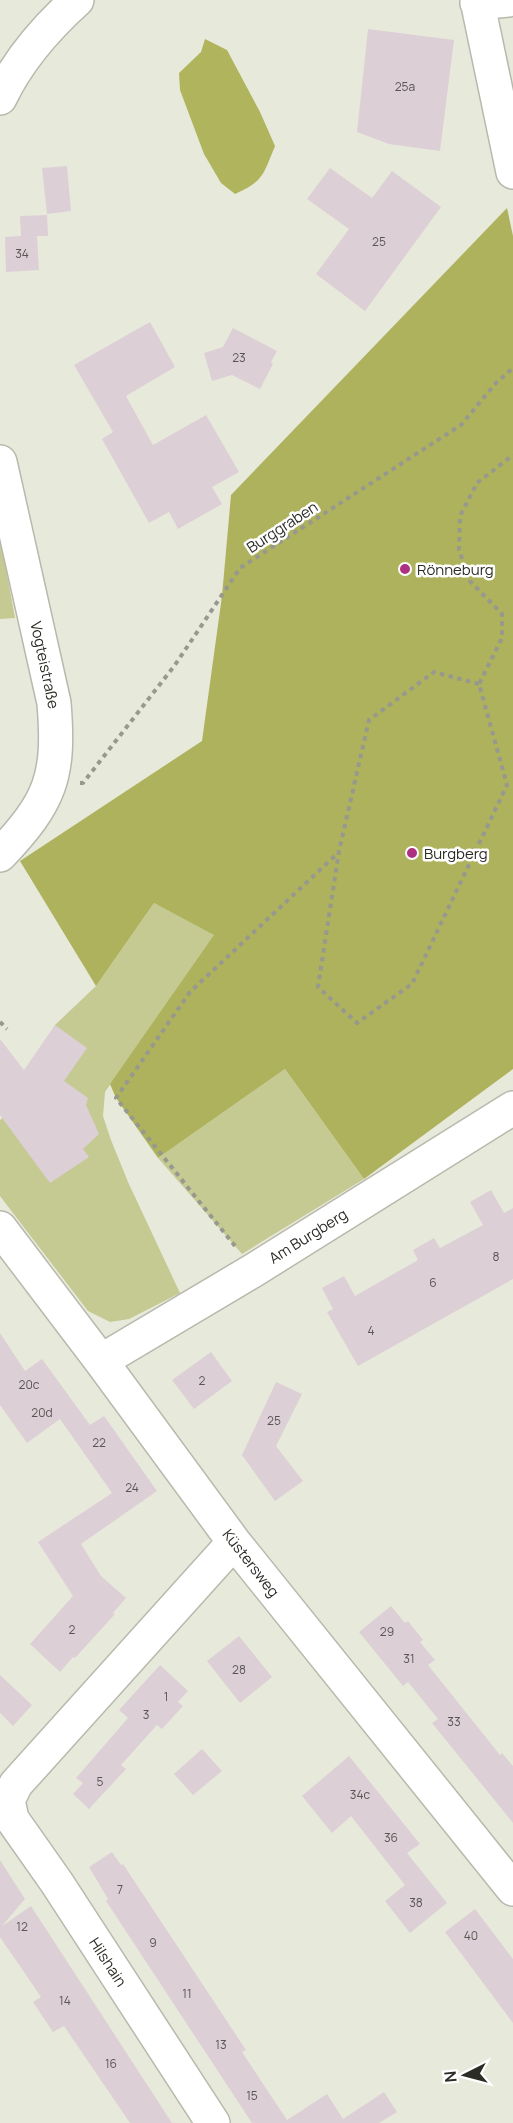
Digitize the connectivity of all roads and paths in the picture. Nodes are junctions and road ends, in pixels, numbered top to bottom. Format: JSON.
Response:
{"nodes":[{"id":1,"x":77,"y":0,"type":"edge"},
{"id":2,"x":488,"y":1,"type":"edge"},
{"id":3,"x":0,"y":98,"type":"edge"},
{"id":4,"x":513,"y":172,"type":"edge"},
{"id":5,"x":513,"y":368,"type":"edge"},
{"id":6,"x":513,"y":456,"type":"edge"},
{"id":7,"x":0,"y":462,"type":"edge"},
{"id":8,"x":479,"y":684,"type":"junction"},
{"id":9,"x":52,"y":780,"type":"junction"},
{"id":10,"x":339,"y":851,"type":"junction"},
{"id":11,"x":0,"y":855,"type":"edge"},
{"id":12,"x":0,"y":1022,"type":"edge"},
{"id":13,"x":7,"y":1029,"type":"dead end"},
{"id":14,"x":513,"y":1108,"type":"edge"},
{"id":15,"x":0,"y":1228,"type":"edge"},
{"id":16,"x":254,"y":1270,"type":"junction"},
{"id":17,"x":101,"y":1361,"type":"junction"},
{"id":18,"x":234,"y":1542,"type":"junction"},
{"id":19,"x":4,"y":1800,"type":"edge"},
{"id":20,"x":513,"y":1889,"type":"edge"},
{"id":21,"x":213,"y":2123,"type":"edge"}],
"edges":[{"from":1,"to":3,"type":"street"},
{"from":2,"to":4,"type":"street"},
{"from":5,"to":9,"type":"path","name":"Burggraben"},
{"from":6,"to":8,"type":"path"},
{"from":7,"to":9,"type":"street","name":"Vogteistraße"},
{"from":8,"to":10,"type":"path"},
{"from":8,"to":10,"type":"path"},
{"from":9,"to":11,"type":"street","name":"Vogteistraße"},
{"from":10,"to":16,"type":"path"},
{"from":12,"to":13,"type":"path"},
{"from":14,"to":16,"type":"street","name":"Am Burgberg"},
{"from":15,"to":17,"type":"street","name":"Küstersweg"},
{"from":16,"to":17,"type":"street","name":"Am Burgberg"},
{"from":17,"to":18,"type":"street","name":"Küstersweg"},
{"from":18,"to":19,"type":"street","name":"Hilshain"},
{"from":18,"to":20,"type":"street","name":"Küstersweg"},
{"from":19,"to":21,"type":"street","name":"Hilshain"}]}
